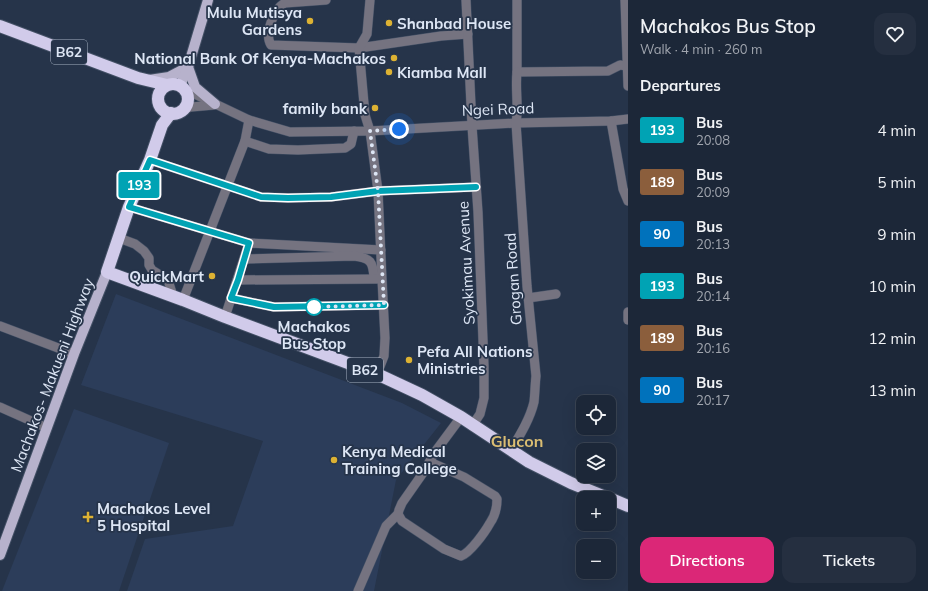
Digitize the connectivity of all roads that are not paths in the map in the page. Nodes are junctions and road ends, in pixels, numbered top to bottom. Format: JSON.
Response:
{"nodes":[{"id":1,"x":208,"y":0,"type":"edge"},
{"id":2,"x":326,"y":0,"type":"edge"},
{"id":3,"x":370,"y":0,"type":"edge"},
{"id":4,"x":466,"y":0,"type":"edge"},
{"id":5,"x":518,"y":0,"type":"edge"},
{"id":6,"x":625,"y":0,"type":"edge"},
{"id":7,"x":0,"y":26,"type":"edge"},
{"id":8,"x":468,"y":34,"type":"junction"},
{"id":9,"x":359,"y":48,"type":"junction"},
{"id":10,"x":627,"y":66,"type":"junction"},
{"id":11,"x":188,"y":67,"type":"junction"},
{"id":12,"x":516,"y":72,"type":"junction"},
{"id":13,"x":142,"y":79,"type":"junction"},
{"id":14,"x":167,"y":85,"type":"junction"},
{"id":15,"x":628,"y":86,"type":"edge"},
{"id":16,"x":182,"y":88,"type":"junction"},
{"id":17,"x":215,"y":104,"type":"junction"},
{"id":18,"x":164,"y":109,"type":"junction"},
{"id":19,"x":184,"y":109,"type":"junction"},
{"id":20,"x":628,"y":119,"type":"edge"},
{"id":21,"x":249,"y":120,"type":"junction"},
{"id":22,"x":612,"y":122,"type":"junction"},
{"id":23,"x":516,"y":123,"type":"junction"},
{"id":24,"x":472,"y":126,"type":"junction"},
{"id":25,"x":354,"y":131,"type":"junction"},
{"id":26,"x":370,"y":131,"type":"junction"},
{"id":27,"x":246,"y":141,"type":"junction"},
{"id":28,"x":150,"y":160,"type":"junction"},
{"id":29,"x":228,"y":187,"type":"junction"},
{"id":30,"x":476,"y":187,"type":"junction"},
{"id":31,"x":378,"y":191,"type":"junction"},
{"id":32,"x":628,"y":201,"type":"edge"},
{"id":33,"x":129,"y":207,"type":"junction"},
{"id":34,"x":210,"y":231,"type":"junction"},
{"id":35,"x":119,"y":238,"type":"junction"},
{"id":36,"x":249,"y":243,"type":"junction"},
{"id":37,"x":380,"y":250,"type":"junction"},
{"id":38,"x":244,"y":259,"type":"junction"},
{"id":39,"x":107,"y":272,"type":"junction"},
{"id":40,"x":378,"y":279,"type":"junction"},
{"id":41,"x":238,"y":280,"type":"junction"},
{"id":42,"x":556,"y":294,"type":"dead end"},
{"id":43,"x":178,"y":298,"type":"junction"},
{"id":44,"x":231,"y":298,"type":"junction"},
{"id":45,"x":528,"y":298,"type":"junction"},
{"id":46,"x":384,"y":305,"type":"junction"},
{"id":47,"x":628,"y":312,"type":"edge"},
{"id":48,"x":225,"y":317,"type":"junction"},
{"id":49,"x":628,"y":320,"type":"edge"},
{"id":50,"x":0,"y":326,"type":"edge"},
{"id":51,"x":74,"y":354,"type":"junction"},
{"id":52,"x":377,"y":374,"type":"junction"},
{"id":53,"x":0,"y":407,"type":"edge"},
{"id":54,"x":460,"y":417,"type":"junction"},
{"id":55,"x":472,"y":426,"type":"junction"},
{"id":56,"x":47,"y":428,"type":"junction"},
{"id":57,"x":511,"y":450,"type":"junction"},
{"id":58,"x":430,"y":462,"type":"junction"},
{"id":59,"x":590,"y":491,"type":"edge"},
{"id":60,"x":616,"y":501,"type":"edge"},
{"id":61,"x":628,"y":506,"type":"edge"},
{"id":62,"x":398,"y":514,"type":"junction"},
{"id":63,"x":0,"y":555,"type":"edge"},
{"id":64,"x":358,"y":591,"type":"edge"}],
"edges":[{"from":1,"to":11,"type":"main road"},
{"from":2,"to":9,"type":"street"},
{"from":3,"to":9,"type":"street"},
{"from":4,"to":8,"type":"street","name":"Syokimau Avenue"},
{"from":5,"to":12,"type":"street","name":"Grogan Road"},
{"from":6,"to":10,"type":"street"},
{"from":7,"to":13,"type":"highway","number":"B62"},
{"from":8,"to":9,"type":"street"},
{"from":8,"to":24,"type":"street","name":"Syokimau Avenue"},
{"from":9,"to":26,"type":"street"},
{"from":10,"to":12,"type":"street"},
{"from":10,"to":15,"type":"street"},
{"from":11,"to":13,"type":"main road"},
{"from":11,"to":16,"type":"main road"},
{"from":11,"to":17,"type":"main road"},
{"from":12,"to":23,"type":"street","name":"Grogan Road"},
{"from":13,"to":14,"type":"highway","number":"B62"},
{"from":13,"to":18,"type":"highway","number":"B62"},
{"from":14,"to":16,"type":"highway","number":"B62"},
{"from":14,"to":18,"type":"highway"},
{"from":16,"to":17,"type":"street","name":"Ngei Road"},
{"from":16,"to":19,"type":"highway"},
{"from":17,"to":19,"type":"street"},
{"from":17,"to":21,"type":"street","name":"Ngei Road"},
{"from":18,"to":19,"type":"highway"},
{"from":18,"to":28,"type":"highway"},
{"from":20,"to":22,"type":"street","name":"Ngei Road"},
{"from":21,"to":25,"type":"street","name":"Ngei Road"},
{"from":21,"to":27,"type":"street"},
{"from":22,"to":23,"type":"street","name":"Ngei Road"},
{"from":22,"to":32,"type":"street"},
{"from":23,"to":24,"type":"street","name":"Ngei Road"},
{"from":23,"to":45,"type":"street","name":"Grogan Road"},
{"from":24,"to":26,"type":"street","name":"Ngei Road"},
{"from":24,"to":30,"type":"street","name":"Syokimau Avenue"},
{"from":25,"to":26,"type":"street","name":"Ngei Road"},
{"from":25,"to":27,"type":"street"},
{"from":26,"to":31,"type":"street"},
{"from":27,"to":29,"type":"street"},
{"from":28,"to":29,"type":"street"},
{"from":28,"to":33,"type":"highway"},
{"from":29,"to":31,"type":"street"},
{"from":29,"to":34,"type":"street"},
{"from":30,"to":31,"type":"street"},
{"from":30,"to":55,"type":"street","name":"Syokimau Avenue"},
{"from":31,"to":37,"type":"street"},
{"from":33,"to":34,"type":"street"},
{"from":33,"to":35,"type":"highway"},
{"from":34,"to":36,"type":"street"},
{"from":34,"to":43,"type":"street"},
{"from":35,"to":39,"type":"highway"},
{"from":35,"to":43,"type":"street"},
{"from":36,"to":37,"type":"street"},
{"from":36,"to":38,"type":"street"},
{"from":37,"to":40,"type":"street"},
{"from":38,"to":40,"type":"street"},
{"from":38,"to":41,"type":"street"},
{"from":39,"to":43,"type":"highway","number":"B62"},
{"from":39,"to":51,"type":"main road","name":"Machakos- Makueni Highway"},
{"from":40,"to":41,"type":"street"},
{"from":40,"to":46,"type":"street"},
{"from":41,"to":44,"type":"street"},
{"from":42,"to":45,"type":"street"},
{"from":43,"to":48,"type":"highway","number":"B62"},
{"from":44,"to":46,"type":"street"},
{"from":44,"to":48,"type":"street"},
{"from":45,"to":57,"type":"street","name":"Grogan Road"},
{"from":46,"to":52,"type":"street"},
{"from":47,"to":49,"type":"street"},
{"from":48,"to":52,"type":"highway","number":"B62"},
{"from":50,"to":51,"type":"street"},
{"from":51,"to":56,"type":"main road","name":"Machakos- Makueni Highway"},
{"from":52,"to":54,"type":"highway","number":"B62"},
{"from":53,"to":56,"type":"street"},
{"from":54,"to":55,"type":"highway","number":"B62"},
{"from":54,"to":58,"type":"street"},
{"from":55,"to":57,"type":"highway","number":"B62"},
{"from":56,"to":63,"type":"main road","name":"Machakos- Makueni Highway"},
{"from":57,"to":59,"type":"highway","number":"B62"},
{"from":58,"to":62,"type":"street"},
{"from":58,"to":62,"type":"street"},
{"from":60,"to":61,"type":"highway","number":"B62"},
{"from":62,"to":64,"type":"street"}]}
